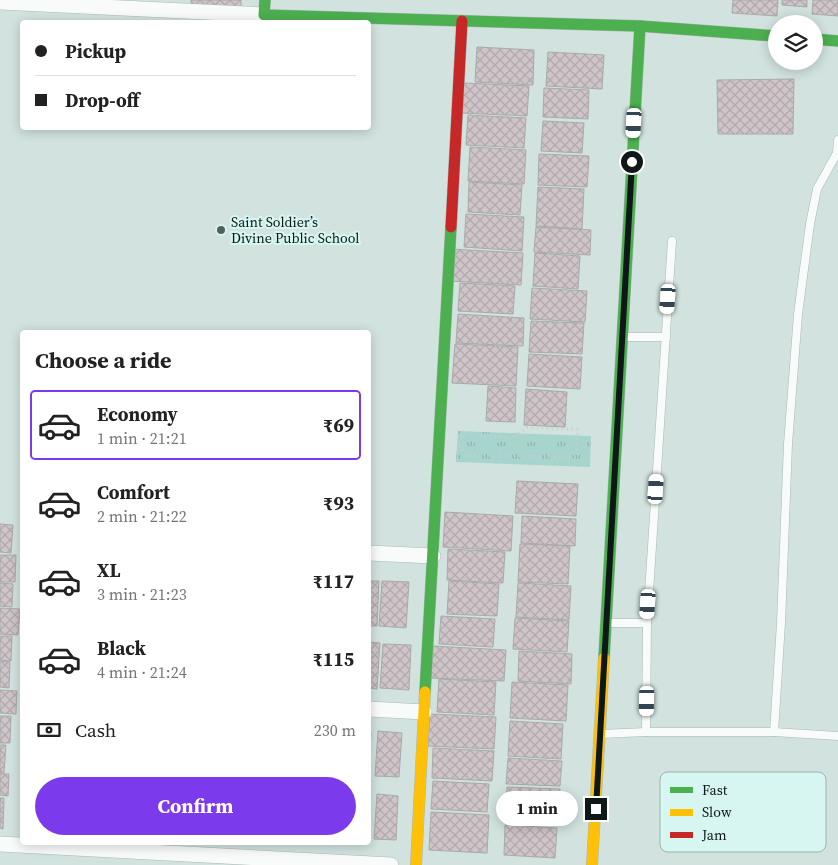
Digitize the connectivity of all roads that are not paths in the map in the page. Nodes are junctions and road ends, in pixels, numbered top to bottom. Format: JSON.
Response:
{"nodes":[{"id":1,"x":0,"y":2,"type":"edge"},
{"id":2,"x":107,"y":4,"type":"edge"},
{"id":3,"x":264,"y":8,"type":"edge"},
{"id":4,"x":462,"y":21,"type":"junction"},
{"id":5,"x":640,"y":26,"type":"junction"},
{"id":6,"x":768,"y":35,"type":"edge"},
{"id":7,"x":823,"y":40,"type":"edge"},
{"id":8,"x":838,"y":41,"type":"edge"},
{"id":9,"x":838,"y":140,"type":"edge"},
{"id":10,"x":672,"y":241,"type":"dead end"},
{"id":11,"x":622,"y":336,"type":"junction"},
{"id":12,"x":666,"y":337,"type":"junction"},
{"id":13,"x":371,"y":554,"type":"edge"},
{"id":14,"x":433,"y":556,"type":"junction"},
{"id":15,"x":606,"y":623,"type":"junction"},
{"id":16,"x":647,"y":623,"type":"junction"},
{"id":17,"x":371,"y":709,"type":"edge"},
{"id":18,"x":424,"y":712,"type":"junction"},
{"id":19,"x":646,"y":732,"type":"junction"},
{"id":20,"x":774,"y":732,"type":"junction"},
{"id":21,"x":600,"y":734,"type":"junction"},
{"id":22,"x":838,"y":736,"type":"edge"},
{"id":23,"x":0,"y":844,"type":"edge"},
{"id":24,"x":20,"y":844,"type":"edge"},
{"id":25,"x":44,"y":845,"type":"edge"},
{"id":26,"x":391,"y":865,"type":"edge"},
{"id":27,"x":416,"y":865,"type":"edge"},
{"id":28,"x":592,"y":865,"type":"edge"}],
"edges":[{"from":1,"to":2,"type":"street"},
{"from":2,"to":3,"type":"street"},
{"from":3,"to":4,"type":"street"},
{"from":4,"to":5,"type":"street"},
{"from":4,"to":14,"type":"street"},
{"from":5,"to":6,"type":"street"},
{"from":5,"to":11,"type":"street"},
{"from":7,"to":8,"type":"street"},
{"from":9,"to":20,"type":"lane"},
{"from":10,"to":12,"type":"lane"},
{"from":11,"to":12,"type":"lane"},
{"from":11,"to":15,"type":"street"},
{"from":12,"to":16,"type":"lane"},
{"from":13,"to":14,"type":"street"},
{"from":14,"to":18,"type":"street"},
{"from":15,"to":16,"type":"lane"},
{"from":15,"to":21,"type":"street"},
{"from":16,"to":19,"type":"lane"},
{"from":17,"to":18,"type":"street"},
{"from":18,"to":27,"type":"street"},
{"from":19,"to":20,"type":"lane"},
{"from":19,"to":21,"type":"lane"},
{"from":20,"to":22,"type":"lane"},
{"from":21,"to":28,"type":"street"},
{"from":23,"to":24,"type":"street"},
{"from":25,"to":26,"type":"street"}]}
